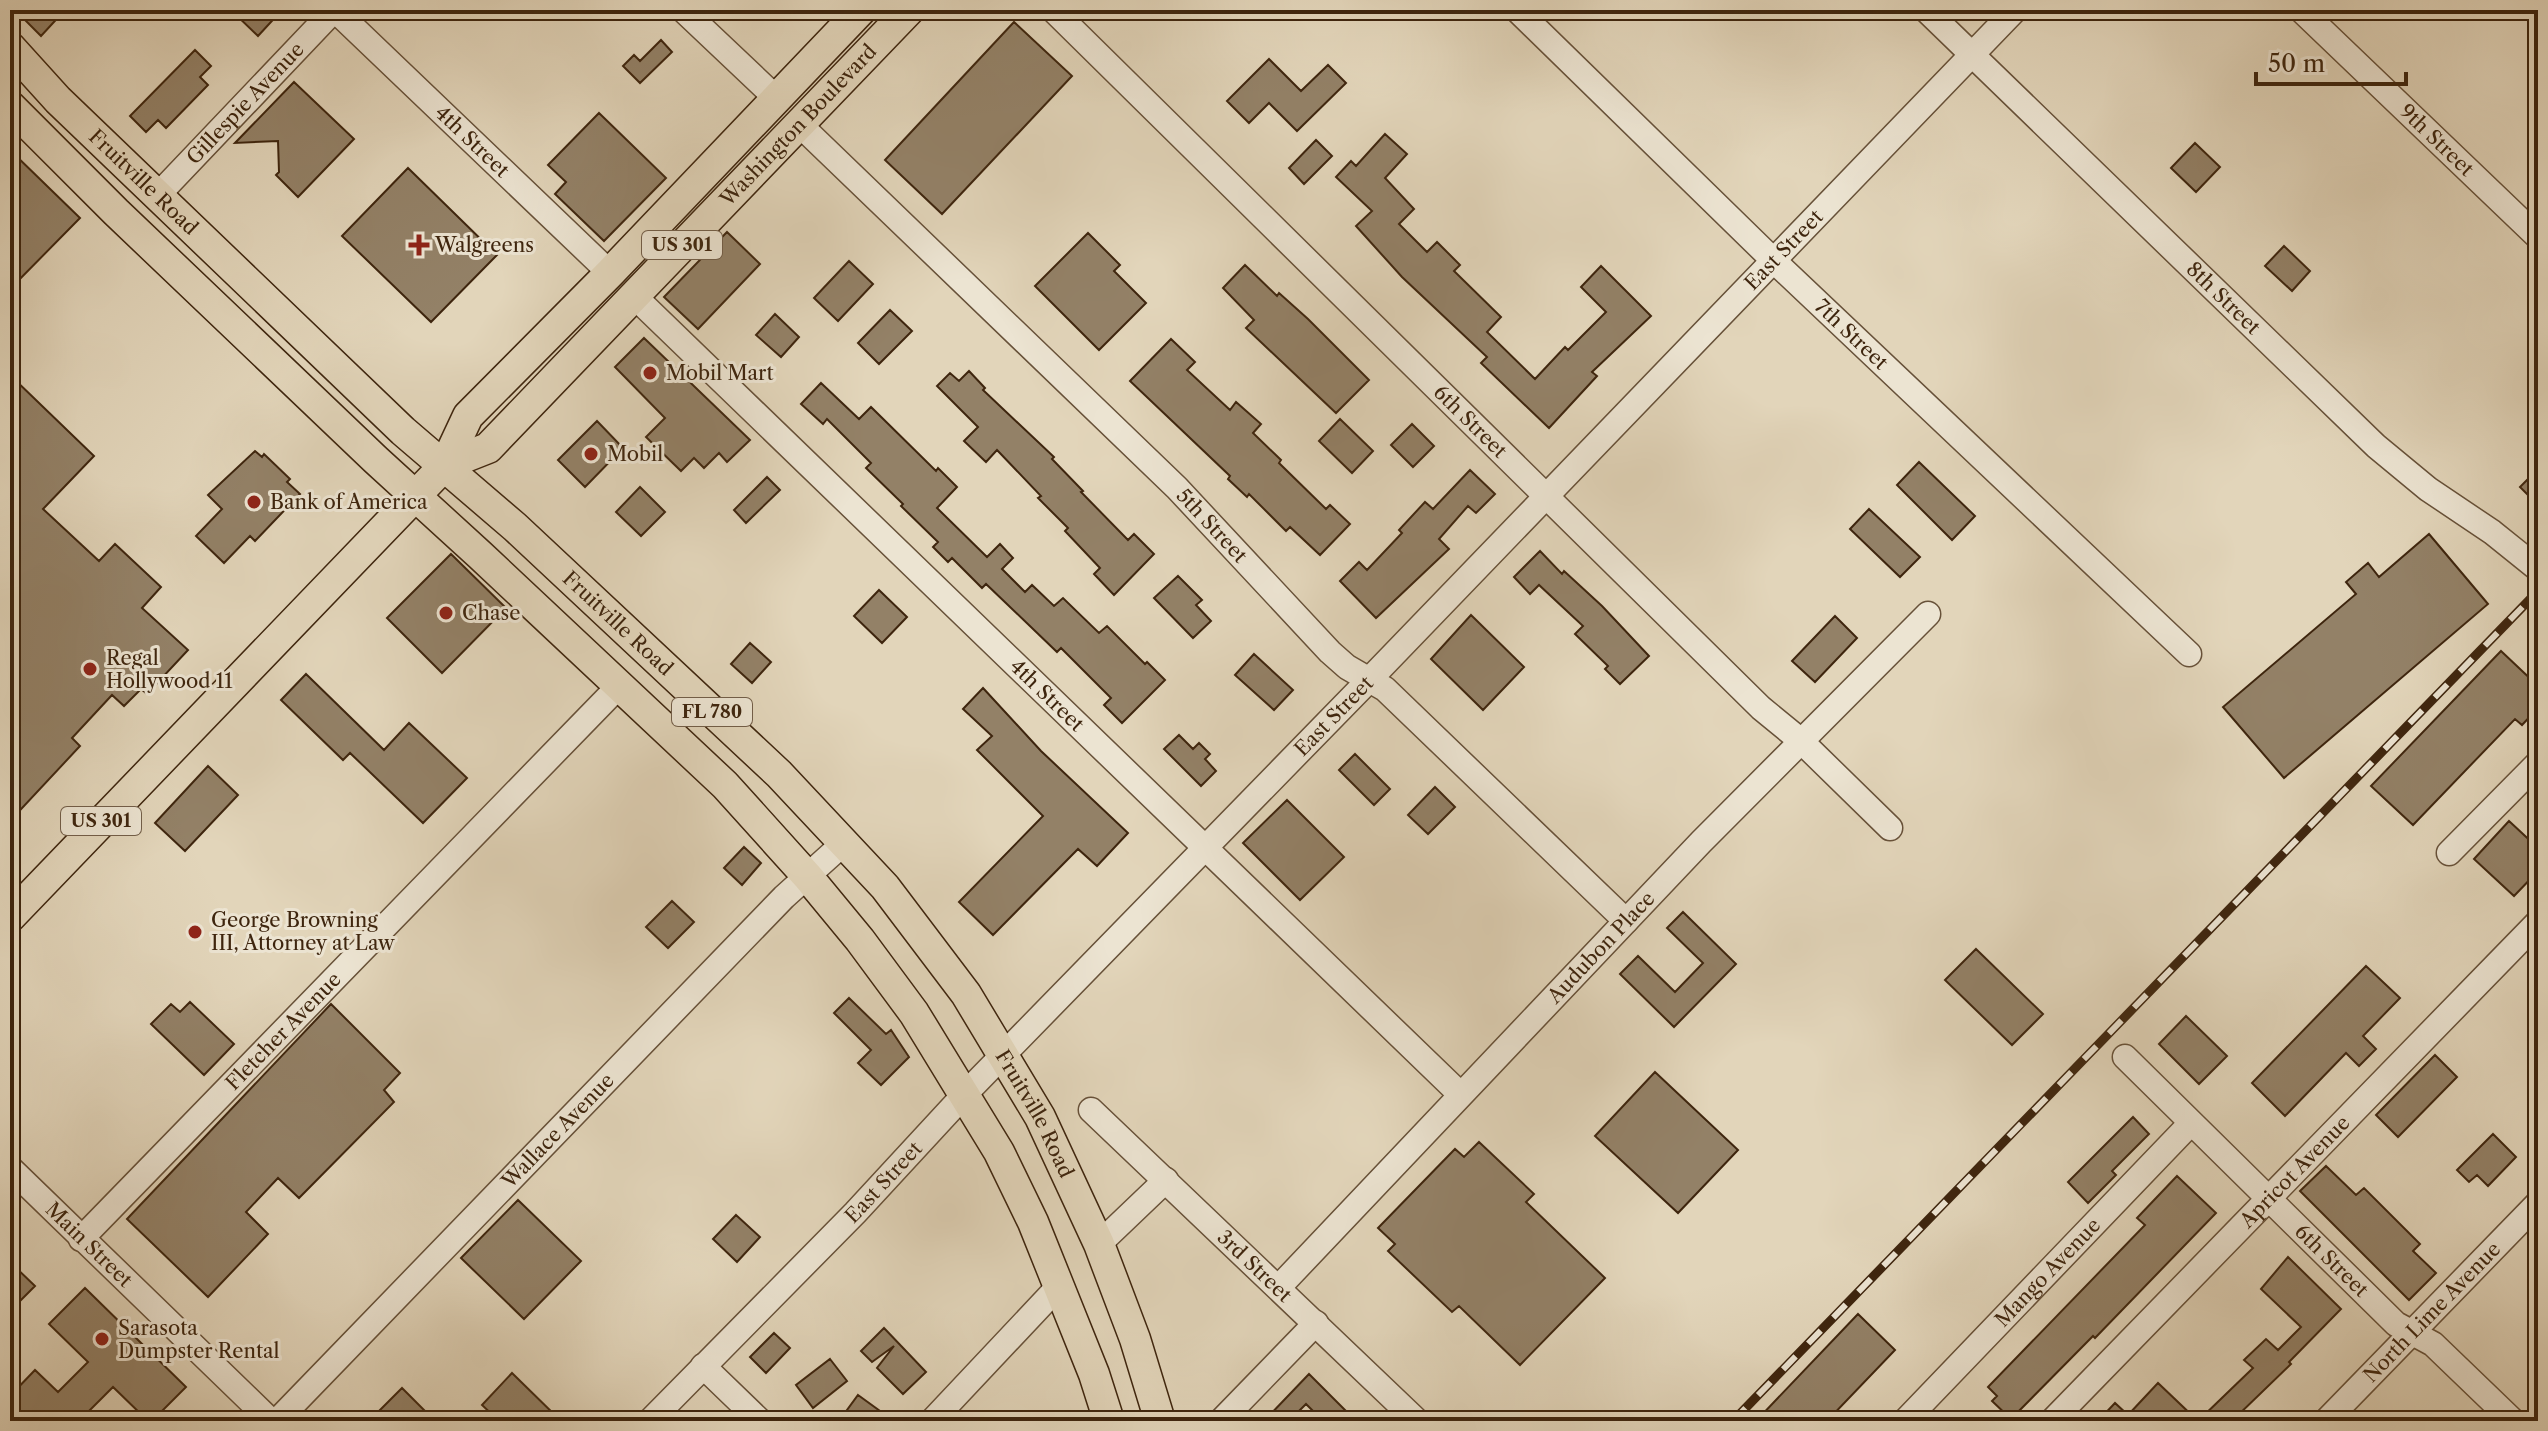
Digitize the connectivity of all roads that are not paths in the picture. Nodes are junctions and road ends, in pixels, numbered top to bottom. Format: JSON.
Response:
{"nodes":[{"id":1,"x":335,"y":10,"type":"edge"},
{"id":2,"x":683,"y":10,"type":"edge"},
{"id":3,"x":861,"y":10,"type":"edge"},
{"id":4,"x":882,"y":10,"type":"edge"},
{"id":5,"x":909,"y":10,"type":"edge"},
{"id":6,"x":1053,"y":10,"type":"edge"},
{"id":7,"x":1517,"y":10,"type":"edge"},
{"id":8,"x":1926,"y":10,"type":"edge"},
{"id":9,"x":2015,"y":10,"type":"edge"},
{"id":10,"x":2301,"y":10,"type":"edge"},
{"id":11,"x":10,"y":47,"type":"edge"},
{"id":12,"x":1972,"y":55,"type":"junction"},
{"id":13,"x":776,"y":98,"type":"junction"},
{"id":14,"x":10,"y":106,"type":"edge"},
{"id":15,"x":799,"y":124,"type":"junction"},
{"id":16,"x":157,"y":196,"type":"junction"},
{"id":17,"x":2538,"y":237,"type":"edge"},
{"id":18,"x":1773,"y":260,"type":"junction"},
{"id":19,"x":610,"y":273,"type":"junction"},
{"id":20,"x":633,"y":295,"type":"junction"},
{"id":21,"x":445,"y":465,"type":"junction"},
{"id":22,"x":415,"y":495,"type":"junction"},
{"id":23,"x":1545,"y":495,"type":"junction"},
{"id":24,"x":2538,"y":569,"type":"edge"},
{"id":25,"x":1928,"y":614,"type":"dead end"},
{"id":26,"x":2189,"y":654,"type":"dead end"},
{"id":27,"x":1369,"y":680,"type":"junction"},
{"id":28,"x":619,"y":686,"type":"junction"},
{"id":29,"x":1800,"y":740,"type":"junction"},
{"id":30,"x":2538,"y":763,"type":"edge"},
{"id":31,"x":1890,"y":828,"type":"dead end"},
{"id":32,"x":844,"y":843,"type":"junction"},
{"id":33,"x":1204,"y":849,"type":"junction"},
{"id":34,"x":2449,"y":853,"type":"dead end"},
{"id":35,"x":808,"y":877,"type":"junction"},
{"id":36,"x":10,"y":917,"type":"edge"},
{"id":37,"x":1626,"y":921,"type":"junction"},
{"id":38,"x":2538,"y":922,"type":"edge"},
{"id":39,"x":1002,"y":1055,"type":"junction"},
{"id":40,"x":2125,"y":1057,"type":"dead end"},
{"id":41,"x":1460,"y":1094,"type":"junction"},
{"id":42,"x":964,"y":1095,"type":"junction"},
{"id":43,"x":1091,"y":1110,"type":"dead end"},
{"id":44,"x":2191,"y":1123,"type":"junction"},
{"id":45,"x":10,"y":1168,"type":"edge"},
{"id":46,"x":1166,"y":1180,"type":"junction"},
{"id":47,"x":2268,"y":1198,"type":"junction"},
{"id":48,"x":2538,"y":1203,"type":"edge"},
{"id":49,"x":81,"y":1239,"type":"junction"},
{"id":50,"x":1099,"y":1244,"type":"junction"},
{"id":51,"x":1059,"y":1286,"type":"junction"},
{"id":52,"x":1279,"y":1287,"type":"junction"},
{"id":53,"x":1316,"y":1323,"type":"junction"},
{"id":54,"x":2412,"y":1332,"type":"junction"},
{"id":55,"x":703,"y":1366,"type":"junction"},
{"id":56,"x":274,"y":1421,"type":"edge"},
{"id":57,"x":650,"y":1421,"type":"edge"},
{"id":58,"x":760,"y":1421,"type":"edge"},
{"id":59,"x":932,"y":1421,"type":"edge"},
{"id":60,"x":1109,"y":1421,"type":"edge"},
{"id":61,"x":1160,"y":1421,"type":"edge"},
{"id":62,"x":1221,"y":1421,"type":"edge"},
{"id":63,"x":1417,"y":1421,"type":"edge"},
{"id":64,"x":1905,"y":1421,"type":"edge"},
{"id":65,"x":2052,"y":1421,"type":"edge"},
{"id":66,"x":2326,"y":1421,"type":"edge"},
{"id":67,"x":2513,"y":1421,"type":"edge"}],
"edges":[{"from":1,"to":16,"type":"street","name":"Gillespie Avenue"},
{"from":1,"to":19,"type":"street","name":"4th Street"},
{"from":2,"to":13,"type":"street"},
{"from":3,"to":13,"type":"main road","name":"Washington Boulevard","number":"US 301"},
{"from":4,"to":15,"type":"main road"},
{"from":5,"to":15,"type":"main road","name":"Washington Boulevard","number":"US 301"},
{"from":6,"to":23,"type":"street","name":"6th Street"},
{"from":7,"to":18,"type":"street","name":"7th Street"},
{"from":8,"to":12,"type":"street","name":"8th Street"},
{"from":9,"to":12,"type":"street","name":"East Street"},
{"from":10,"to":17,"type":"street","name":"9th Street"},
{"from":11,"to":16,"type":"main road","name":"Fruitville Road"},
{"from":12,"to":18,"type":"street","name":"East Street"},
{"from":12,"to":24,"type":"street","name":"8th Street"},
{"from":13,"to":19,"type":"main road","name":"Washington Boulevard","number":"US 301"},
{"from":14,"to":22,"type":"main road","name":"Fruitville Road"},
{"from":15,"to":20,"type":"main road","name":"Washington Boulevard","number":"US 301"},
{"from":15,"to":27,"type":"street","name":"5th Street"},
{"from":16,"to":21,"type":"main road","name":"Fruitville Road"},
{"from":18,"to":23,"type":"street","name":"East Street"},
{"from":18,"to":26,"type":"street","name":"7th Street"},
{"from":19,"to":21,"type":"main road","name":"Washington Boulevard","number":"US 301"},
{"from":20,"to":21,"type":"main road","name":"Washington Boulevard","number":"US 301"},
{"from":20,"to":33,"type":"street","name":"4th Street"},
{"from":21,"to":22,"type":"main road","name":"Washington Boulevard","number":"US 301"},
{"from":21,"to":32,"type":"main road","name":"Fruitville Road","number":"FL 780"},
{"from":22,"to":28,"type":"main road","name":"Fruitville Road","number":"FL 780"},
{"from":22,"to":36,"type":"main road","name":"Washington Boulevard","number":"US 301"},
{"from":23,"to":27,"type":"street","name":"East Street"},
{"from":23,"to":29,"type":"street","name":"6th Street"},
{"from":25,"to":29,"type":"street","name":"Audubon Place"},
{"from":27,"to":33,"type":"street","name":"East Street"},
{"from":27,"to":37,"type":"street","name":"5th Street"},
{"from":28,"to":35,"type":"main road","name":"Fruitville Road","number":"FL 780"},
{"from":28,"to":49,"type":"street","name":"Fletcher Avenue"},
{"from":29,"to":31,"type":"street","name":"6th Street"},
{"from":29,"to":37,"type":"street","name":"Audubon Place"},
{"from":30,"to":34,"type":"street"},
{"from":32,"to":35,"type":"street","name":"Wallace Avenue"},
{"from":32,"to":39,"type":"main road","name":"Fruitville Road","number":"FL 780"},
{"from":33,"to":39,"type":"street","name":"East Street"},
{"from":33,"to":41,"type":"street","name":"4th Street"},
{"from":35,"to":42,"type":"main road","name":"Fruitville Road","number":"FL 780"},
{"from":35,"to":56,"type":"street","name":"Wallace Avenue"},
{"from":37,"to":41,"type":"street","name":"Audubon Place"},
{"from":38,"to":47,"type":"street","name":"Apricot Avenue"},
{"from":39,"to":42,"type":"street","name":"East Street"},
{"from":39,"to":50,"type":"main road","name":"Fruitville Road","number":"FL 780"},
{"from":40,"to":44,"type":"street","name":"6th Street"},
{"from":41,"to":52,"type":"street","name":"Audubon Place"},
{"from":42,"to":51,"type":"main road","name":"Fruitville Road","number":"FL 780"},
{"from":42,"to":55,"type":"street","name":"East Street"},
{"from":43,"to":46,"type":"street","name":"3rd Street"},
{"from":44,"to":47,"type":"street","name":"6th Street"},
{"from":44,"to":64,"type":"street","name":"Mango Avenue"},
{"from":45,"to":49,"type":"street","name":"Main Street"},
{"from":46,"to":50,"type":"street"},
{"from":46,"to":52,"type":"street","name":"3rd Street"},
{"from":47,"to":54,"type":"street","name":"6th Street"},
{"from":47,"to":65,"type":"street","name":"Apricot Avenue"},
{"from":48,"to":54,"type":"street","name":"North Lime Avenue"},
{"from":49,"to":56,"type":"street","name":"Main Street"},
{"from":50,"to":61,"type":"main road","name":"Fruitville Road","number":"FL 780"},
{"from":51,"to":59,"type":"street"},
{"from":51,"to":60,"type":"main road","name":"Fruitville Road","number":"FL 780"},
{"from":52,"to":53,"type":"street","name":"3rd Street"},
{"from":53,"to":62,"type":"street"},
{"from":53,"to":63,"type":"street","name":"3rd Street"},
{"from":54,"to":66,"type":"street","name":"North Lime Avenue"},
{"from":54,"to":67,"type":"street","name":"6th Street"},
{"from":55,"to":57,"type":"street","name":"East Street"},
{"from":55,"to":58,"type":"street"}]}
